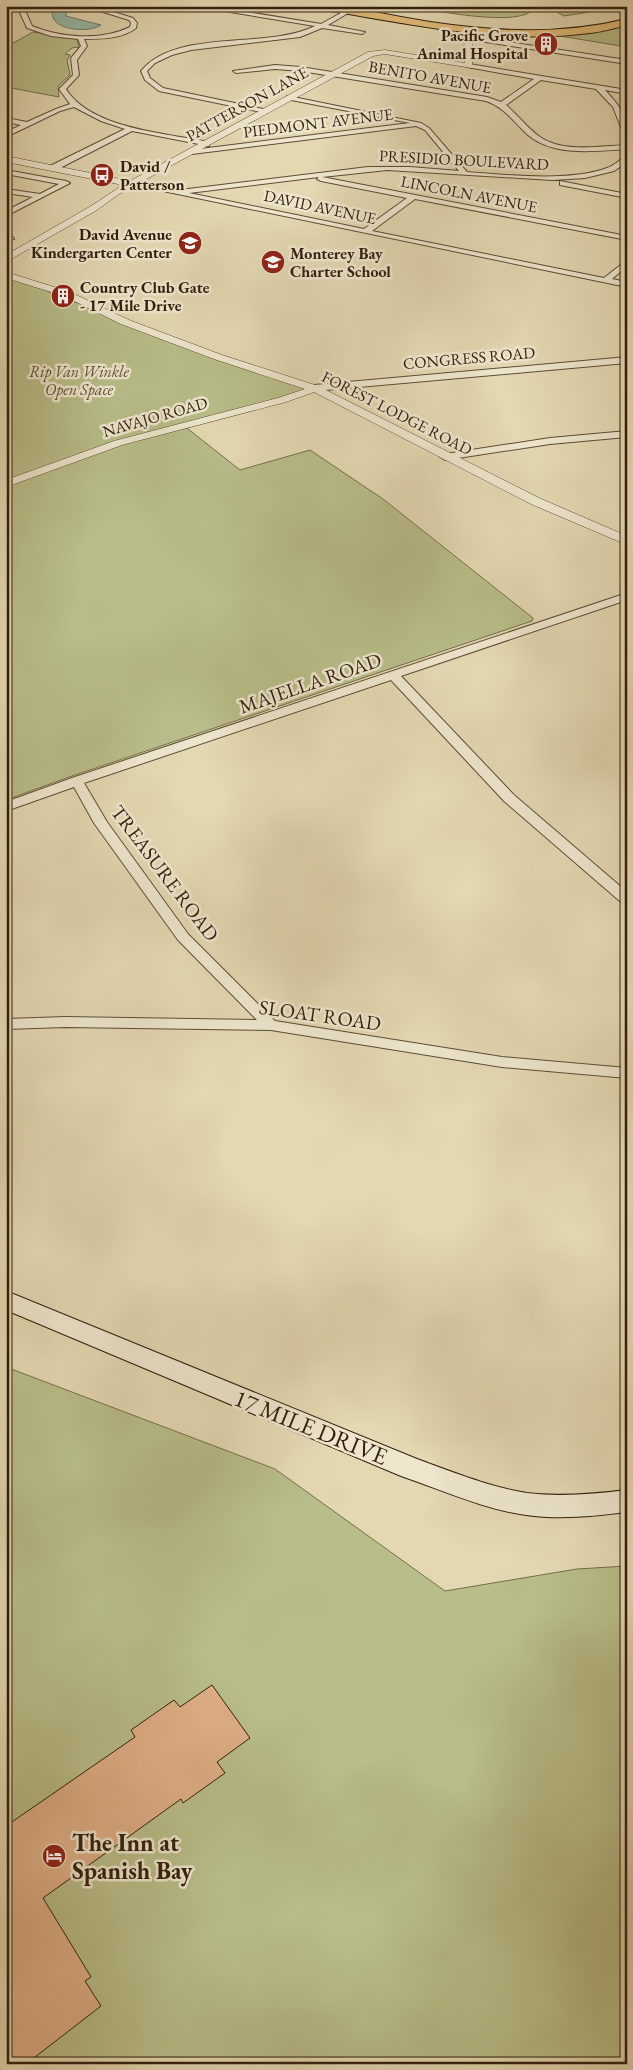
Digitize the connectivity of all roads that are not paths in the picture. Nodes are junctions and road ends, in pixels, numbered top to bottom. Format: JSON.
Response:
{"nodes":[{"id":1,"x":20,"y":6,"type":"edge"},
{"id":2,"x":87,"y":6,"type":"edge"},
{"id":3,"x":197,"y":6,"type":"edge"},
{"id":4,"x":318,"y":6,"type":"edge"},
{"id":5,"x":348,"y":11,"type":"junction"},
{"id":6,"x":627,"y":22,"type":"edge"},
{"id":7,"x":321,"y":26,"type":"junction"},
{"id":8,"x":362,"y":32,"type":"dead end"},
{"id":9,"x":468,"y":34,"type":"junction"},
{"id":10,"x":80,"y":37,"type":"junction"},
{"id":11,"x":627,"y":62,"type":"edge"},
{"id":12,"x":469,"y":66,"type":"junction"},
{"id":13,"x":236,"y":71,"type":"dead end"},
{"id":14,"x":333,"y":74,"type":"junction"},
{"id":15,"x":540,"y":78,"type":"junction"},
{"id":16,"x":598,"y":87,"type":"junction"},
{"id":17,"x":627,"y":92,"type":"edge"},
{"id":18,"x":288,"y":98,"type":"junction"},
{"id":19,"x":75,"y":105,"type":"junction"},
{"id":20,"x":502,"y":105,"type":"junction"},
{"id":21,"x":266,"y":111,"type":"junction"},
{"id":22,"x":6,"y":120,"type":"edge"},
{"id":23,"x":28,"y":124,"type":"junction"},
{"id":24,"x":418,"y":124,"type":"junction"},
{"id":25,"x":130,"y":129,"type":"junction"},
{"id":26,"x":627,"y":132,"type":"edge"},
{"id":27,"x":6,"y":135,"type":"edge"},
{"id":28,"x":206,"y":144,"type":"junction"},
{"id":29,"x":627,"y":148,"type":"edge"},
{"id":30,"x":192,"y":152,"type":"junction"},
{"id":31,"x":627,"y":158,"type":"edge"},
{"id":32,"x":6,"y":159,"type":"edge"},
{"id":33,"x":52,"y":168,"type":"junction"},
{"id":34,"x":67,"y":171,"type":"junction"},
{"id":35,"x":6,"y":172,"type":"edge"},
{"id":36,"x":464,"y":172,"type":"junction"},
{"id":37,"x":307,"y":176,"type":"junction"},
{"id":38,"x":542,"y":179,"type":"junction"},
{"id":39,"x":133,"y":184,"type":"junction"},
{"id":40,"x":6,"y":190,"type":"edge"},
{"id":41,"x":116,"y":192,"type":"junction"},
{"id":42,"x":176,"y":193,"type":"junction"},
{"id":43,"x":41,"y":196,"type":"junction"},
{"id":44,"x":627,"y":196,"type":"edge"},
{"id":45,"x":413,"y":197,"type":"junction"},
{"id":46,"x":6,"y":214,"type":"edge"},
{"id":47,"x":365,"y":232,"type":"junction"},
{"id":48,"x":627,"y":238,"type":"edge"},
{"id":49,"x":6,"y":258,"type":"edge"},
{"id":50,"x":627,"y":262,"type":"edge"},
{"id":51,"x":6,"y":266,"type":"edge"},
{"id":52,"x":21,"y":266,"type":"junction"},
{"id":53,"x":6,"y":276,"type":"edge"},
{"id":54,"x":605,"y":281,"type":"junction"},
{"id":55,"x":627,"y":285,"type":"edge"},
{"id":56,"x":627,"y":360,"type":"edge"},
{"id":57,"x":314,"y":388,"type":"junction"},
{"id":58,"x":627,"y":434,"type":"edge"},
{"id":59,"x":445,"y":457,"type":"junction"},
{"id":60,"x":6,"y":484,"type":"edge"},
{"id":61,"x":627,"y":541,"type":"edge"},
{"id":62,"x":627,"y":596,"type":"edge"},
{"id":63,"x":393,"y":675,"type":"junction"},
{"id":64,"x":78,"y":780,"type":"junction"},
{"id":65,"x":6,"y":807,"type":"edge"},
{"id":66,"x":627,"y":900,"type":"edge"},
{"id":67,"x":6,"y":1024,"type":"edge"},
{"id":68,"x":271,"y":1025,"type":"junction"},
{"id":69,"x":627,"y":1072,"type":"edge"},
{"id":70,"x":6,"y":1300,"type":"edge"},
{"id":71,"x":627,"y":1501,"type":"edge"}],
"edges":[{"from":1,"to":10,"type":"street"},
{"from":2,"to":10,"type":"street"},
{"from":3,"to":7,"type":"street"},
{"from":4,"to":5,"type":"main road"},
{"from":5,"to":7,"type":"street"},
{"from":5,"to":9,"type":"main road"},
{"from":6,"to":9,"type":"main road"},
{"from":7,"to":8,"type":"street"},
{"from":7,"to":21,"type":"street"},
{"from":9,"to":11,"type":"street"},
{"from":9,"to":12,"type":"street"},
{"from":10,"to":19,"type":"street"},
{"from":12,"to":14,"type":"street","name":"PATTERSON LANE"},
{"from":12,"to":15,"type":"street"},
{"from":13,"to":14,"type":"street","name":"BENITO AVENUE"},
{"from":14,"to":18,"type":"street","name":"PATTERSON LANE"},
{"from":14,"to":20,"type":"street","name":"BENITO AVENUE"},
{"from":15,"to":16,"type":"street"},
{"from":15,"to":20,"type":"street"},
{"from":16,"to":17,"type":"street"},
{"from":16,"to":26,"type":"street"},
{"from":18,"to":21,"type":"street","name":"PATTERSON LANE"},
{"from":18,"to":24,"type":"street"},
{"from":19,"to":23,"type":"street"},
{"from":19,"to":25,"type":"street"},
{"from":20,"to":29,"type":"street","name":"BENITO AVENUE"},
{"from":21,"to":28,"type":"street","name":"PATTERSON LANE"},
{"from":22,"to":23,"type":"street"},
{"from":23,"to":27,"type":"street"},
{"from":24,"to":30,"type":"street","name":"PIEDMONT AVENUE"},
{"from":24,"to":36,"type":"street"},
{"from":25,"to":28,"type":"street"},
{"from":25,"to":33,"type":"street"},
{"from":28,"to":30,"type":"street","name":"PATTERSON LANE"},
{"from":30,"to":39,"type":"street","name":"PATTERSON LANE"},
{"from":31,"to":38,"type":"street","name":"PRESIDIO BOULEVARD"},
{"from":32,"to":33,"type":"street","name":"DAVID AVENUE"},
{"from":33,"to":34,"type":"street","name":"DAVID AVENUE"},
{"from":34,"to":39,"type":"street","name":"DAVID AVENUE"},
{"from":34,"to":41,"type":"street"},
{"from":35,"to":43,"type":"street"},
{"from":36,"to":37,"type":"street","name":"PRESIDIO BOULEVARD"},
{"from":36,"to":38,"type":"street","name":"PRESIDIO BOULEVARD"},
{"from":37,"to":42,"type":"street","name":"PRESIDIO BOULEVARD"},
{"from":37,"to":45,"type":"street","name":"LINCOLN AVENUE"},
{"from":38,"to":44,"type":"street"},
{"from":39,"to":41,"type":"street","name":"PATTERSON LANE"},
{"from":39,"to":42,"type":"street","name":"DAVID AVENUE"},
{"from":39,"to":52,"type":"street"},
{"from":40,"to":43,"type":"street"},
{"from":41,"to":49,"type":"street","name":"PATTERSON LANE"},
{"from":42,"to":47,"type":"street","name":"DAVID AVENUE"},
{"from":43,"to":46,"type":"street"},
{"from":45,"to":47,"type":"street"},
{"from":45,"to":48,"type":"street","name":"LINCOLN AVENUE"},
{"from":47,"to":54,"type":"street","name":"DAVID AVENUE"},
{"from":50,"to":54,"type":"street"},
{"from":51,"to":52,"type":"street"},
{"from":52,"to":53,"type":"street","name":"FOREST LODGE ROAD"},
{"from":52,"to":57,"type":"street","name":"FOREST LODGE ROAD"},
{"from":54,"to":55,"type":"street","name":"DAVID AVENUE"},
{"from":56,"to":57,"type":"street","name":"CONGRESS ROAD"},
{"from":57,"to":59,"type":"street","name":"FOREST LODGE ROAD"},
{"from":57,"to":60,"type":"street","name":"NAVAJO ROAD"},
{"from":58,"to":59,"type":"street"},
{"from":59,"to":61,"type":"street","name":"FOREST LODGE ROAD"},
{"from":62,"to":63,"type":"street","name":"MAJELLA ROAD"},
{"from":63,"to":64,"type":"street","name":"MAJELLA ROAD"},
{"from":63,"to":66,"type":"street"},
{"from":64,"to":65,"type":"street","name":"MAJELLA ROAD"},
{"from":64,"to":68,"type":"street","name":"TREASURE ROAD"},
{"from":67,"to":68,"type":"street","name":"SLOAT ROAD"},
{"from":68,"to":69,"type":"street","name":"SLOAT ROAD"},
{"from":70,"to":71,"type":"main road","name":"17 MILE DRIVE"}]}
